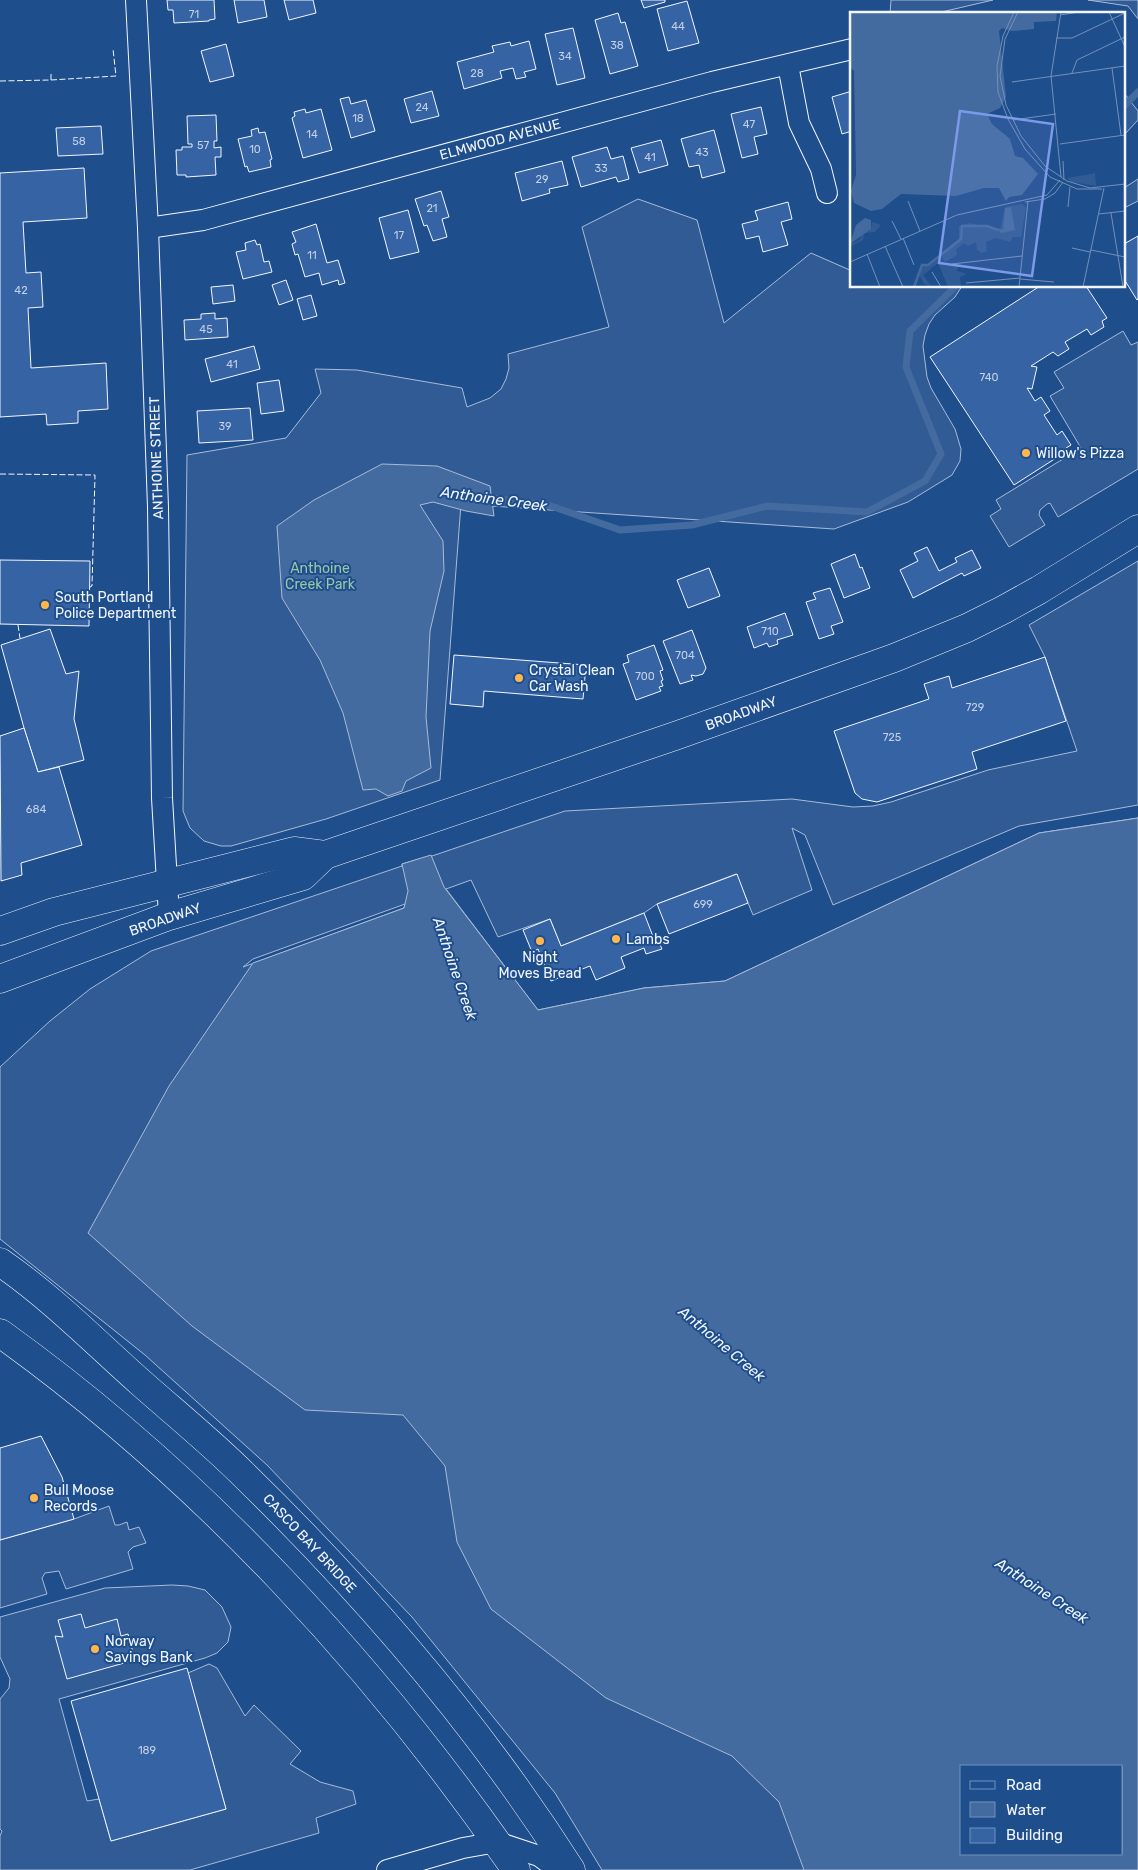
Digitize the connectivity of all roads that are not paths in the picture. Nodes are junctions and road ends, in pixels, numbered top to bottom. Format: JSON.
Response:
{"nodes":[{"id":1,"x":136,"y":0,"type":"edge"},
{"id":2,"x":850,"y":50,"type":"edge"},
{"id":3,"x":788,"y":65,"type":"junction"},
{"id":4,"x":827,"y":193,"type":"dead end"},
{"id":5,"x":148,"y":228,"type":"junction"},
{"id":6,"x":1138,"y":529,"type":"edge"},
{"id":7,"x":325,"y":855,"type":"junction"},
{"id":8,"x":167,"y":884,"type":"junction"},
{"id":9,"x":169,"y":916,"type":"junction"},
{"id":10,"x":0,"y":931,"type":"edge"},
{"id":11,"x":0,"y":979,"type":"edge"},
{"id":12,"x":0,"y":1262,"type":"edge"},
{"id":13,"x":0,"y":1333,"type":"edge"},
{"id":14,"x":497,"y":1842,"type":"junction"},
{"id":15,"x":387,"y":1870,"type":"edge"},
{"id":16,"x":516,"y":1870,"type":"edge"},
{"id":17,"x":558,"y":1870,"type":"edge"},
{"id":18,"x":571,"y":1870,"type":"edge"}],
"edges":[{"from":1,"to":5,"type":"street","name":"ANTHOINE STREET"},
{"from":2,"to":3,"type":"street","name":"ELMWOOD AVENUE"},
{"from":3,"to":4,"type":"street"},
{"from":3,"to":5,"type":"street","name":"ELMWOOD AVENUE"},
{"from":5,"to":8,"type":"street","name":"ANTHOINE STREET"},
{"from":6,"to":7,"type":"main road","name":"BROADWAY"},
{"from":7,"to":8,"type":"main road","name":"BROADWAY"},
{"from":7,"to":9,"type":"main road","name":"BROADWAY"},
{"from":8,"to":9,"type":"street","name":"ANTHOINE STREET"},
{"from":8,"to":10,"type":"main road","name":"BROADWAY"},
{"from":9,"to":11,"type":"main road","name":"BROADWAY"},
{"from":12,"to":18,"type":"main road","name":"CASCO BAY BRIDGE"},
{"from":13,"to":14,"type":"main road"},
{"from":14,"to":15,"type":"street"},
{"from":14,"to":16,"type":"main road"},
{"from":14,"to":17,"type":"street"}]}
